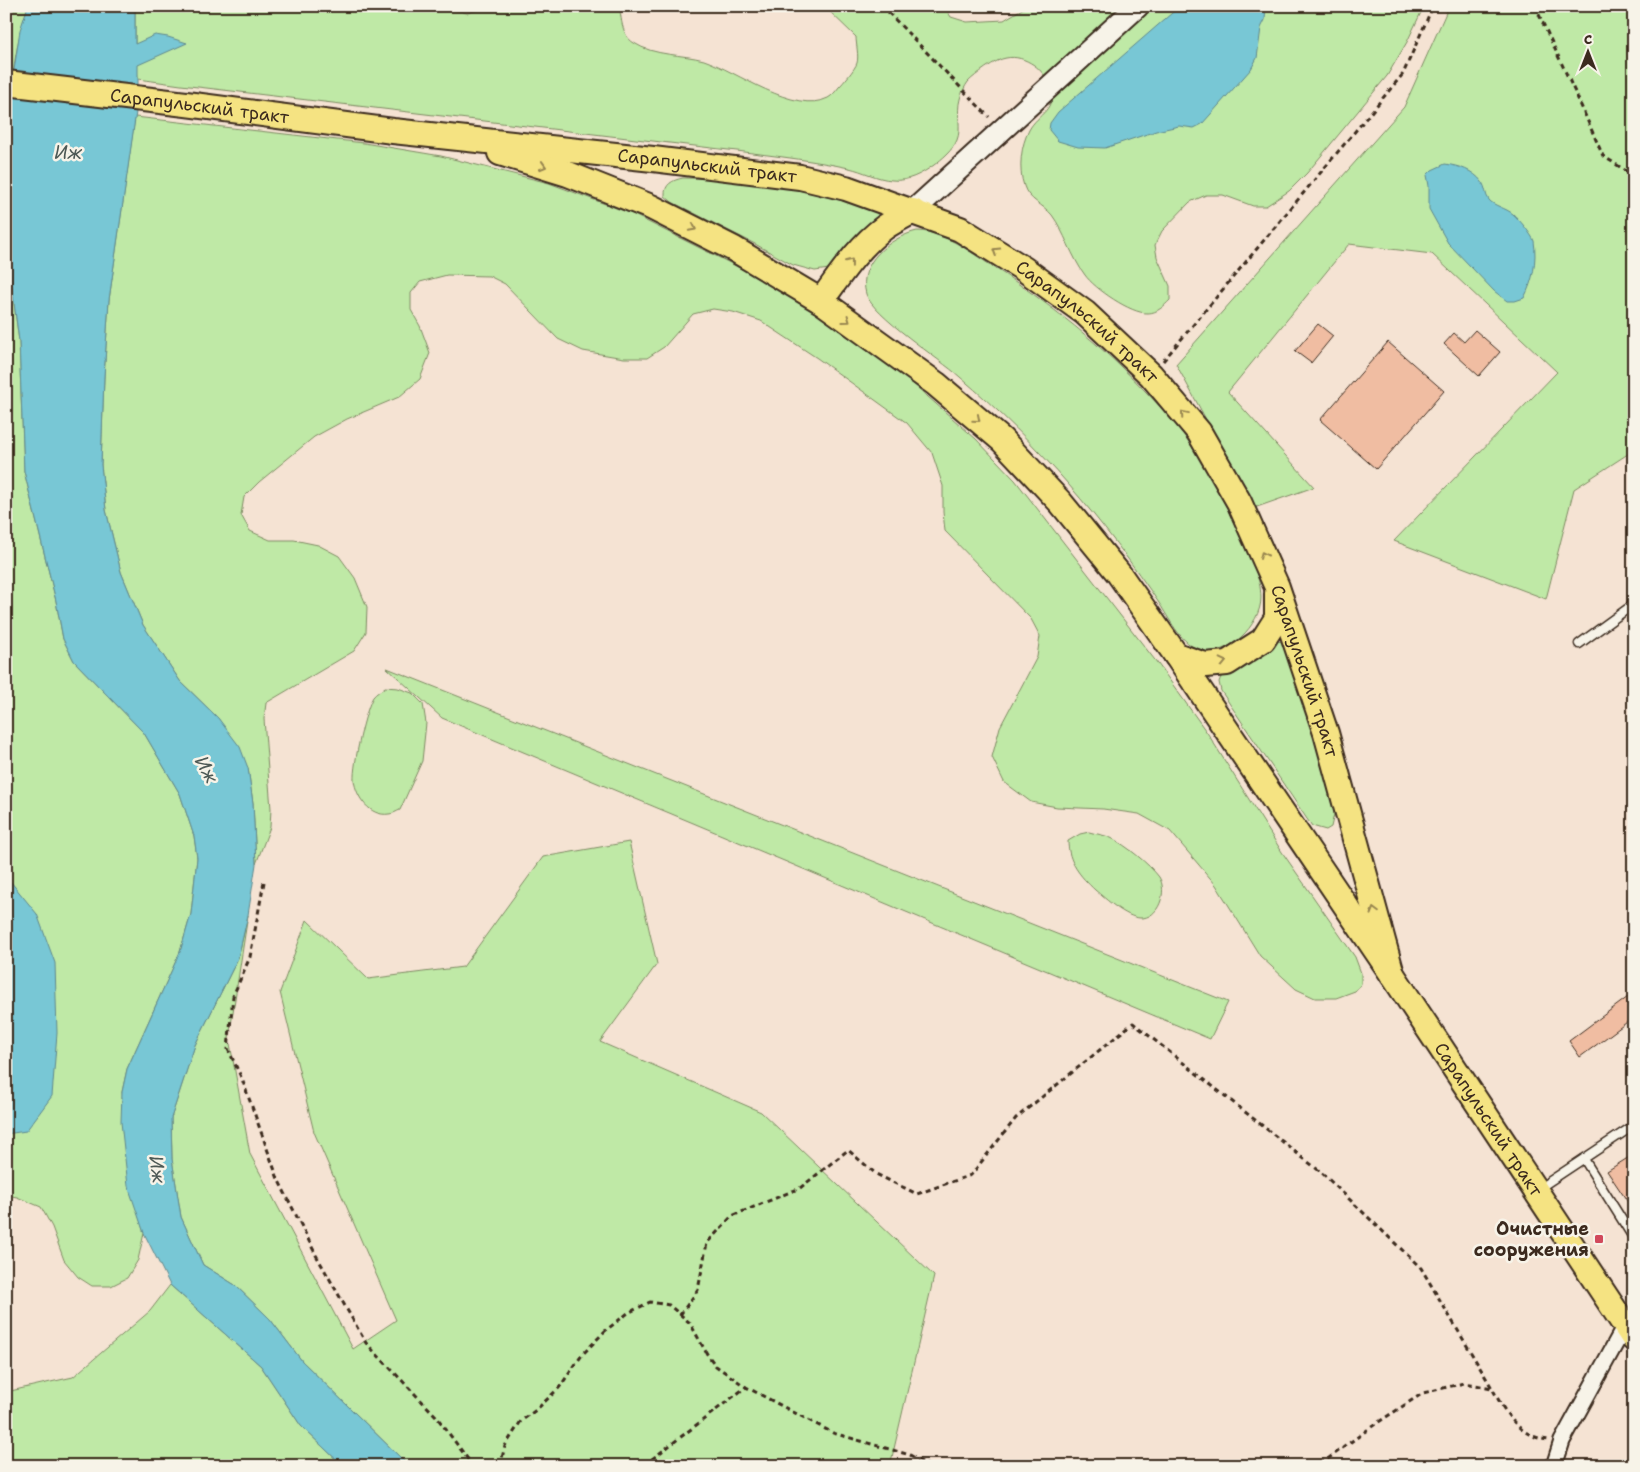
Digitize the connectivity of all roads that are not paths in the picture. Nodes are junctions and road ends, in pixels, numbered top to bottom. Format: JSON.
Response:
{"nodes":[{"id":1,"x":1138,"y":6,"type":"edge"},
{"id":2,"x":6,"y":82,"type":"edge"},
{"id":3,"x":394,"y":131,"type":"junction"},
{"id":4,"x":913,"y":211,"type":"junction"},
{"id":5,"x":821,"y":301,"type":"junction"},
{"id":6,"x":1277,"y":587,"type":"junction"},
{"id":7,"x":1634,"y":604,"type":"edge"},
{"id":8,"x":1580,"y":644,"type":"dead end"},
{"id":9,"x":1176,"y":655,"type":"junction"},
{"id":10,"x":1392,"y":974,"type":"junction"},
{"id":11,"x":1630,"y":1128,"type":"dead end"},
{"id":12,"x":1584,"y":1159,"type":"junction"},
{"id":13,"x":1536,"y":1191,"type":"junction"},
{"id":14,"x":1634,"y":1239,"type":"edge"},
{"id":15,"x":1629,"y":1332,"type":"edge"},
{"id":16,"x":1554,"y":1466,"type":"edge"}],
"edges":[{"from":1,"to":4,"type":"street"},
{"from":2,"to":3,"type":"main road","name":"Сарапульский тракт"},
{"from":3,"to":4,"type":"main road","name":"Сарапульский тракт"},
{"from":3,"to":5,"type":"main road","name":"Сарапульский тракт","one_way":true},
{"from":5,"to":4,"type":"main road","one_way":true},
{"from":6,"to":4,"type":"main road","name":"Сарапульский тракт","one_way":true},
{"from":5,"to":9,"type":"main road","name":"Сарапульский тракт","one_way":true},
{"from":9,"to":6,"type":"main road","one_way":true},
{"from":10,"to":6,"type":"main road","name":"Сарапульский тракт","one_way":true},
{"from":7,"to":8,"type":"lane"},
{"from":9,"to":10,"type":"main road","name":"Сарапульский тракт"},
{"from":10,"to":13,"type":"main road","name":"Сарапульский тракт"},
{"from":11,"to":12,"type":"lane"},
{"from":12,"to":13,"type":"lane"},
{"from":12,"to":14,"type":"lane"},
{"from":13,"to":15,"type":"main road","name":"Сарапульский тракт"},
{"from":15,"to":16,"type":"street"}]}
